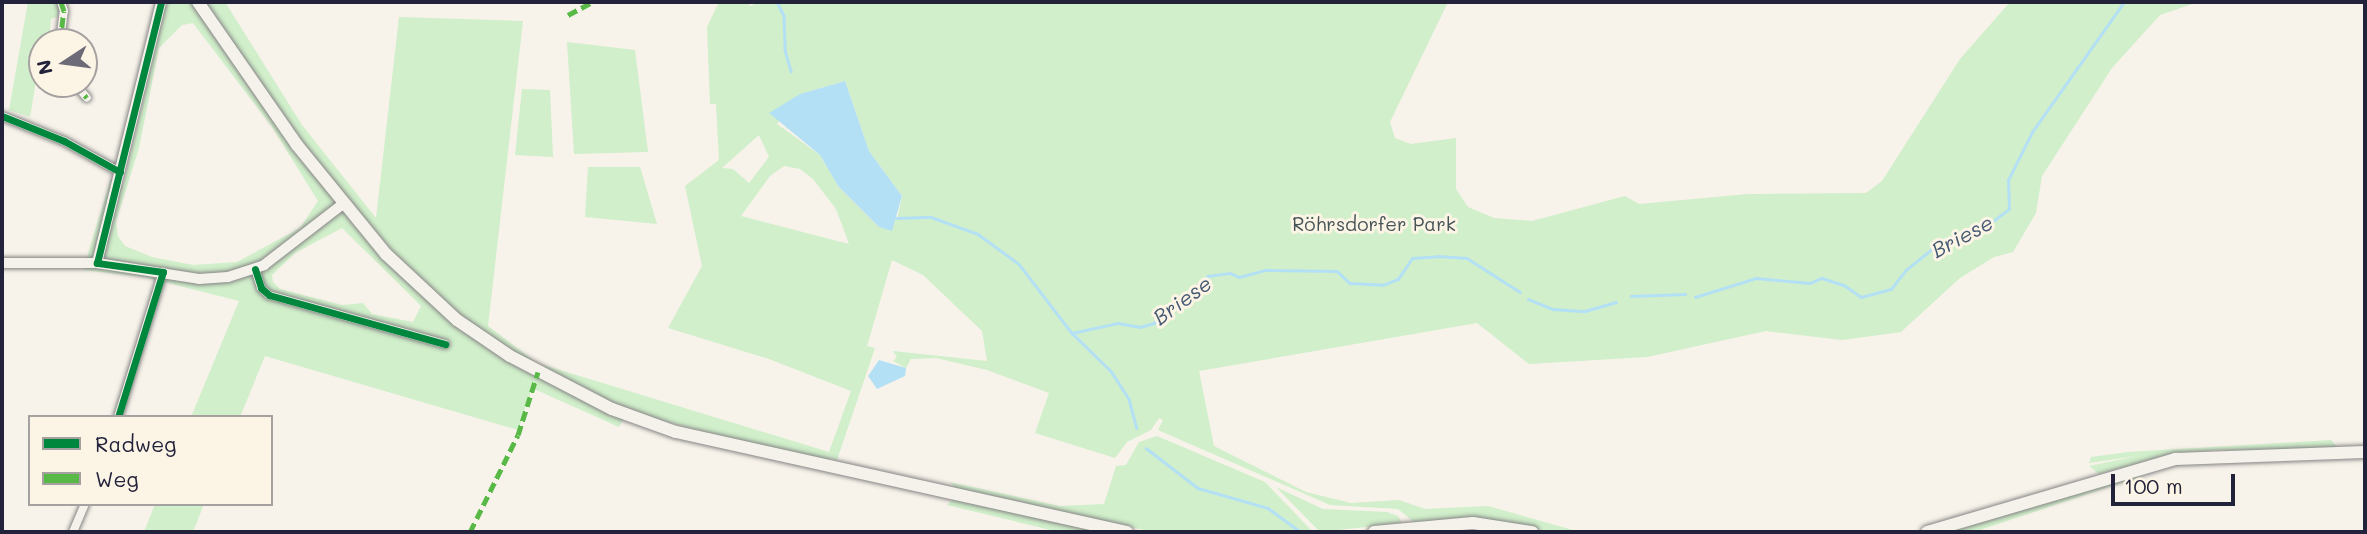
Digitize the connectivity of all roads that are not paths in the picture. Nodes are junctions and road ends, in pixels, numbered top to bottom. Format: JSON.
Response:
{"nodes":[{"id":1,"x":61,"y":2,"type":"edge"},
{"id":2,"x":161,"y":2,"type":"edge"},
{"id":3,"x":198,"y":2,"type":"edge"},
{"id":4,"x":62,"y":28,"type":"edge"},
{"id":5,"x":2,"y":116,"type":"edge"},
{"id":6,"x":120,"y":172,"type":"junction"},
{"id":7,"x":342,"y":204,"type":"junction"},
{"id":8,"x":2,"y":263,"type":"edge"},
{"id":9,"x":97,"y":263,"type":"junction"},
{"id":10,"x":255,"y":269,"type":"junction"},
{"id":11,"x":163,"y":272,"type":"junction"},
{"id":12,"x":445,"y":344,"type":"dead end"},
{"id":13,"x":119,"y":415,"type":"edge"},
{"id":14,"x":2365,"y":452,"type":"edge"},
{"id":15,"x":84,"y":506,"type":"edge"},
{"id":16,"x":74,"y":532,"type":"edge"},
{"id":17,"x":1127,"y":532,"type":"edge"},
{"id":18,"x":1374,"y":532,"type":"edge"},
{"id":19,"x":1532,"y":532,"type":"edge"},
{"id":20,"x":1927,"y":532,"type":"edge"}],
"edges":[{"from":1,"to":4,"type":"street"},
{"from":2,"to":6,"type":"street"},
{"from":3,"to":7,"type":"main road"},
{"from":5,"to":6,"type":"street"},
{"from":6,"to":9,"type":"street"},
{"from":7,"to":10,"type":"street"},
{"from":7,"to":17,"type":"main road"},
{"from":8,"to":9,"type":"street"},
{"from":9,"to":11,"type":"street"},
{"from":10,"to":11,"type":"street"},
{"from":10,"to":12,"type":"street"},
{"from":11,"to":13,"type":"street"},
{"from":14,"to":20,"type":"main road"},
{"from":15,"to":16,"type":"street"},
{"from":18,"to":19,"type":"main road"}]}
